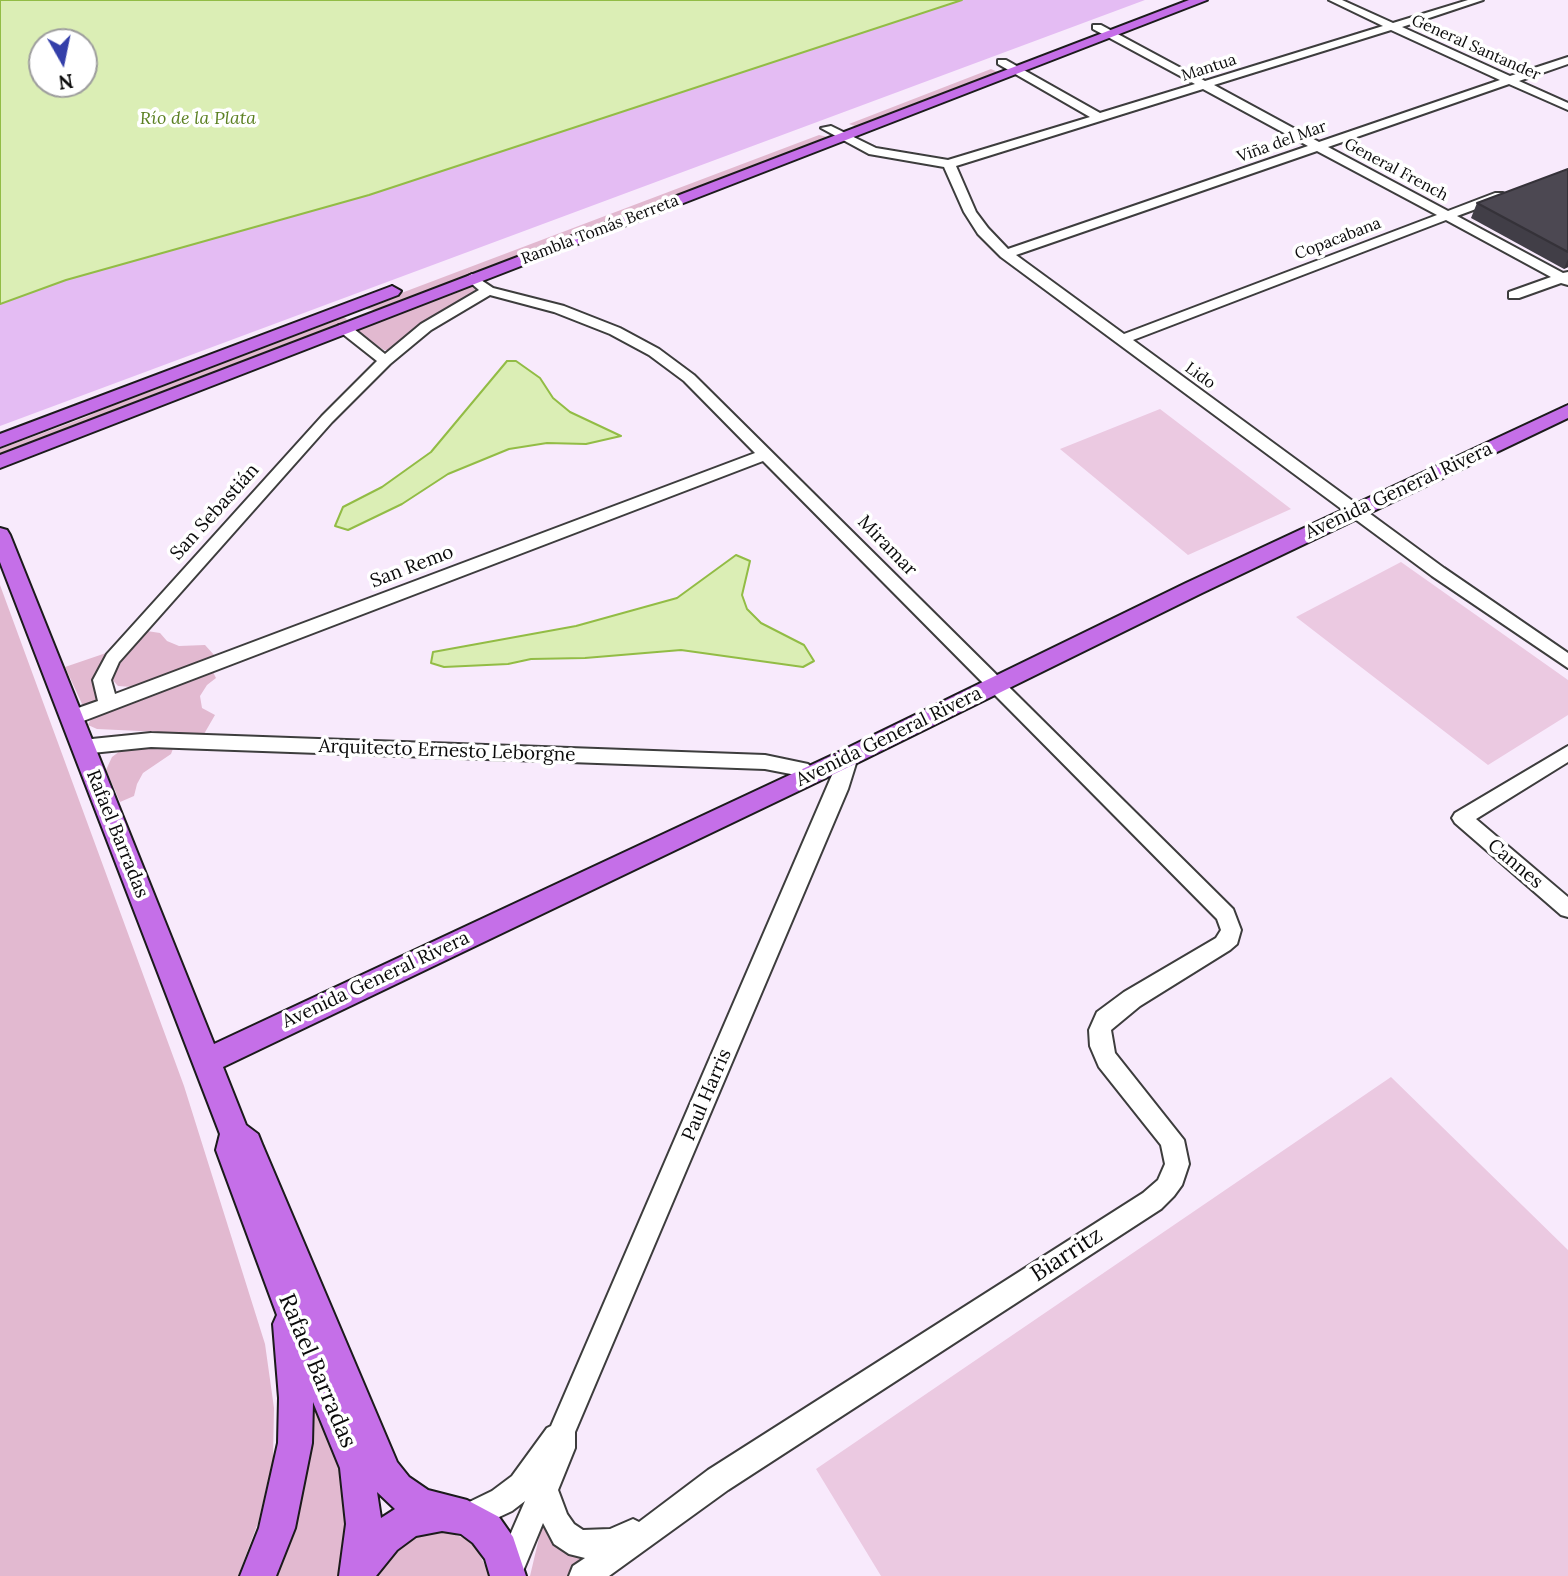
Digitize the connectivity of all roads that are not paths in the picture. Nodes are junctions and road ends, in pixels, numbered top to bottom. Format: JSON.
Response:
{"nodes":[{"id":1,"x":1167,"y":0,"type":"edge"},
{"id":2,"x":1201,"y":0,"type":"edge"},
{"id":3,"x":1334,"y":0,"type":"edge"},
{"id":4,"x":1478,"y":0,"type":"edge"},
{"id":5,"x":1392,"y":27,"type":"junction"},
{"id":6,"x":1105,"y":30,"type":"junction"},
{"id":7,"x":1568,"y":60,"type":"edge"},
{"id":8,"x":1009,"y":66,"type":"junction"},
{"id":9,"x":1509,"y":80,"type":"junction"},
{"id":10,"x":1206,"y":85,"type":"junction"},
{"id":11,"x":1568,"y":107,"type":"edge"},
{"id":12,"x":1100,"y":118,"type":"junction"},
{"id":13,"x":827,"y":128,"type":"junction"},
{"id":14,"x":844,"y":137,"type":"junction"},
{"id":15,"x":1319,"y":146,"type":"junction"},
{"id":16,"x":949,"y":164,"type":"junction"},
{"id":17,"x":1507,"y":192,"type":"edge"},
{"id":18,"x":603,"y":212,"type":"dead end"},
{"id":19,"x":1447,"y":215,"type":"junction"},
{"id":20,"x":1006,"y":254,"type":"junction"},
{"id":21,"x":471,"y":267,"type":"junction"},
{"id":22,"x":1566,"y":278,"type":"edge"},
{"id":23,"x":413,"y":284,"type":"dead end"},
{"id":24,"x":488,"y":291,"type":"junction"},
{"id":25,"x":1514,"y":295,"type":"dead end"},
{"id":26,"x":350,"y":307,"type":"junction"},
{"id":27,"x":364,"y":320,"type":"junction"},
{"id":28,"x":344,"y":328,"type":"junction"},
{"id":29,"x":1121,"y":340,"type":"junction"},
{"id":30,"x":385,"y":361,"type":"junction"},
{"id":31,"x":116,"y":396,"type":"junction"},
{"id":32,"x":1568,"y":411,"type":"edge"},
{"id":33,"x":0,"y":440,"type":"edge"},
{"id":34,"x":0,"y":448,"type":"edge"},
{"id":35,"x":25,"y":452,"type":"junction"},
{"id":36,"x":767,"y":454,"type":"junction"},
{"id":37,"x":0,"y":462,"type":"edge"},
{"id":38,"x":0,"y":470,"type":"edge"},
{"id":39,"x":1357,"y":511,"type":"junction"},
{"id":40,"x":0,"y":535,"type":"edge"},
{"id":41,"x":1568,"y":662,"type":"edge"},
{"id":42,"x":995,"y":686,"type":"junction"},
{"id":43,"x":108,"y":704,"type":"junction"},
{"id":44,"x":71,"y":718,"type":"junction"},
{"id":45,"x":82,"y":747,"type":"junction"},
{"id":46,"x":1568,"y":752,"type":"edge"},
{"id":47,"x":849,"y":757,"type":"junction"},
{"id":48,"x":810,"y":775,"type":"junction"},
{"id":49,"x":1568,"y":909,"type":"edge"},
{"id":50,"x":1226,"y":915,"type":"joint"},
{"id":51,"x":208,"y":1060,"type":"junction"},
{"id":52,"x":235,"y":1133,"type":"junction"},
{"id":53,"x":288,"y":1303,"type":"junction"},
{"id":54,"x":562,"y":1432,"type":"junction"},
{"id":55,"x":544,"y":1490,"type":"junction"},
{"id":56,"x":455,"y":1516,"type":"junction"},
{"id":57,"x":657,"y":1524,"type":"junction"},
{"id":58,"x":357,"y":1575,"type":"edge"},
{"id":59,"x":508,"y":1575,"type":"edge"},
{"id":60,"x":258,"y":1576,"type":"edge"},
{"id":61,"x":583,"y":1576,"type":"edge"}],
"edges":[{"from":1,"to":6,"type":"main road","name":"Rambla Tomás Berreta"},
{"from":2,"to":6,"type":"main road","name":"Rambla Tomás Berreta"},
{"from":3,"to":5,"type":"street","name":"General Santander"},
{"from":4,"to":5,"type":"street","name":"Mantua"},
{"from":5,"to":9,"type":"street","name":"General Santander"},
{"from":5,"to":10,"type":"street","name":"Mantua"},
{"from":6,"to":8,"type":"main road","name":"Rambla Tomás Berreta"},
{"from":6,"to":10,"type":"street","name":"General French"},
{"from":7,"to":9,"type":"street","name":"Viña del Mar"},
{"from":8,"to":12,"type":"street"},
{"from":8,"to":13,"type":"main road","name":"Rambla Tomás Berreta"},
{"from":8,"to":14,"type":"main road","name":"Rambla Tomás Berreta"},
{"from":9,"to":11,"type":"street","name":"General Santander"},
{"from":9,"to":15,"type":"street","name":"Viña del Mar"},
{"from":10,"to":12,"type":"street","name":"Mantua"},
{"from":10,"to":15,"type":"street","name":"General French"},
{"from":12,"to":16,"type":"street","name":"Mantua"},
{"from":13,"to":14,"type":"street"},
{"from":13,"to":18,"type":"main road","name":"Rambla Tomás Berreta"},
{"from":14,"to":16,"type":"street"},
{"from":14,"to":21,"type":"main road","name":"Rambla Tomás Berreta"},
{"from":15,"to":19,"type":"street","name":"General French"},
{"from":15,"to":20,"type":"street","name":"Viña del Mar"},
{"from":16,"to":20,"type":"street","name":"Lido"},
{"from":17,"to":19,"type":"street","name":"Copacabana"},
{"from":19,"to":22,"type":"street","name":"General French"},
{"from":19,"to":29,"type":"street","name":"Copacabana"},
{"from":20,"to":29,"type":"street","name":"Lido"},
{"from":21,"to":24,"type":"street","name":"Miramar"},
{"from":21,"to":27,"type":"main road","name":"Rambla Tomás Berreta"},
{"from":22,"to":25,"type":"street"},
{"from":23,"to":26,"type":"main road"},
{"from":24,"to":30,"type":"street","name":"San Sebastián"},
{"from":24,"to":36,"type":"street","name":"Miramar"},
{"from":26,"to":27,"type":"main road"},
{"from":26,"to":31,"type":"main road"},
{"from":27,"to":28,"type":"main road","name":"Rambla Tomás Berreta"},
{"from":28,"to":30,"type":"street"},
{"from":28,"to":35,"type":"main road","name":"Rambla Tomás Berreta"},
{"from":29,"to":39,"type":"street","name":"Lido"},
{"from":30,"to":43,"type":"street","name":"San Sebastián"},
{"from":31,"to":33,"type":"main road"},
{"from":31,"to":34,"type":"main road"},
{"from":32,"to":39,"type":"main road","name":"Avenida General Rivera"},
{"from":35,"to":37,"type":"main road","name":"Rambla Tomás Berreta"},
{"from":35,"to":38,"type":"main road"},
{"from":36,"to":42,"type":"street","name":"Miramar"},
{"from":36,"to":43,"type":"street","name":"San Remo"},
{"from":39,"to":41,"type":"street","name":"Lido"},
{"from":39,"to":42,"type":"main road","name":"Avenida General Rivera"},
{"from":40,"to":44,"type":"main road","name":"Rafael Barradas"},
{"from":42,"to":47,"type":"main road","name":"Avenida General Rivera"},
{"from":42,"to":50,"type":"street","name":"Miramar"},
{"from":43,"to":44,"type":"street","name":"San Remo"},
{"from":44,"to":45,"type":"main road","name":"Rafael Barradas"},
{"from":45,"to":48,"type":"street","name":"Arquitecto Ernesto Leborgne"},
{"from":45,"to":51,"type":"main road","name":"Rafael Barradas"},
{"from":46,"to":49,"type":"street","name":"Cannes"},
{"from":47,"to":48,"type":"main road","name":"Avenida General Rivera"},
{"from":47,"to":54,"type":"street","name":"Paul Harris"},
{"from":48,"to":51,"type":"main road","name":"Avenida General Rivera"},
{"from":50,"to":57,"type":"street","name":"Biarritz"},
{"from":51,"to":52,"type":"main road","name":"Rafael Barradas"},
{"from":52,"to":53,"type":"main road","name":"Rafael Barradas"},
{"from":52,"to":56,"type":"main road","name":"Rafael Barradas"},
{"from":53,"to":58,"type":"main road","name":"Rafael Barradas"},
{"from":53,"to":60,"type":"main road"},
{"from":54,"to":55,"type":"street","name":"Paul Harris"},
{"from":54,"to":56,"type":"street","name":"Paul Harris"},
{"from":55,"to":57,"type":"street","name":"Biarritz"},
{"from":55,"to":59,"type":"street","name":"Paul Harris"},
{"from":56,"to":58,"type":"main road","name":"Rafael Barradas"},
{"from":56,"to":59,"type":"main road","name":"Rafael Barradas"},
{"from":57,"to":61,"type":"street","name":"Biarritz"}]}
